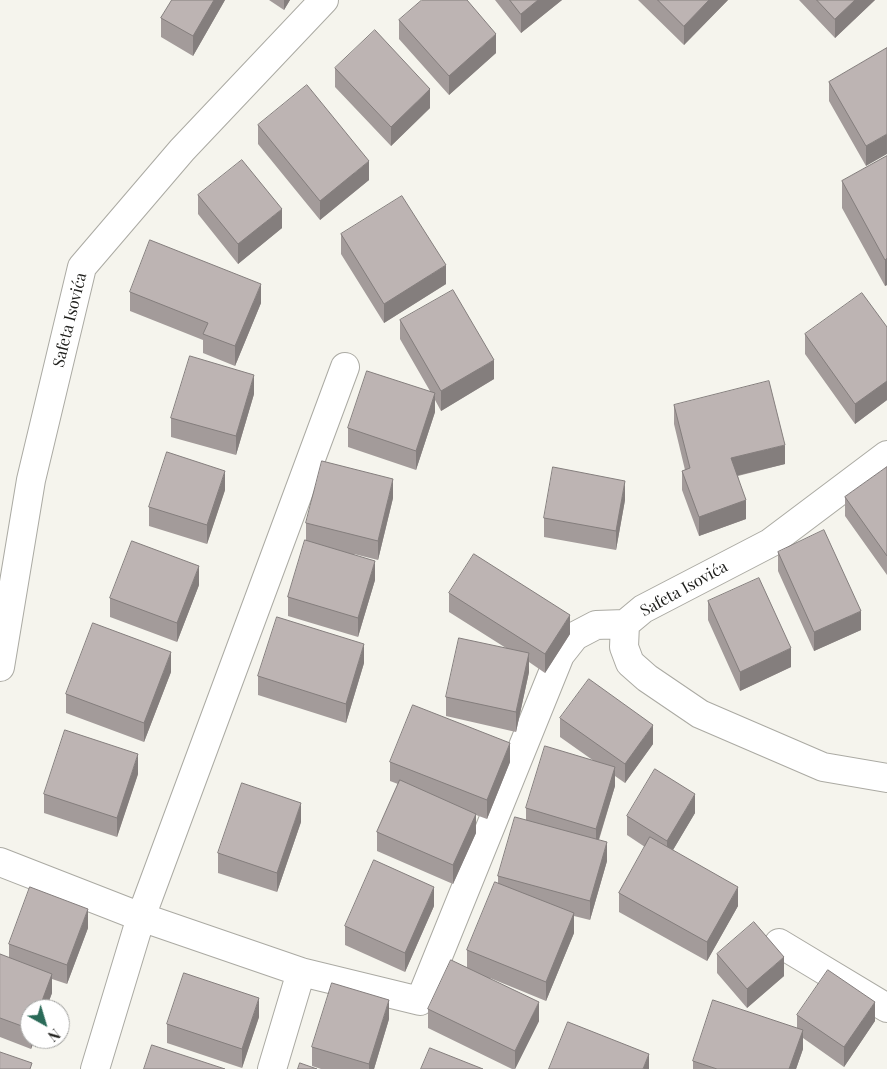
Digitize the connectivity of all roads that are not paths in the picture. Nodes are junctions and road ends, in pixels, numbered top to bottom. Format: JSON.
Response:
{"nodes":[{"id":1,"x":324,"y":0,"type":"edge"},
{"id":2,"x":345,"y":367,"type":"dead end"},
{"id":3,"x":887,"y":455,"type":"edge"},
{"id":4,"x":625,"y":624,"type":"junction"},
{"id":5,"x":0,"y":667,"type":"edge"},
{"id":6,"x":887,"y":778,"type":"edge"},
{"id":7,"x":0,"y":862,"type":"edge"},
{"id":8,"x":142,"y":917,"type":"junction"},
{"id":9,"x":779,"y":943,"type":"dead end"},
{"id":10,"x":301,"y":972,"type":"junction"},
{"id":11,"x":887,"y":1008,"type":"edge"},
{"id":12,"x":95,"y":1069,"type":"edge"},
{"id":13,"x":272,"y":1069,"type":"edge"}],
"edges":[{"from":1,"to":5,"type":"street","name":"Safeta Isovića"},
{"from":2,"to":8,"type":"street"},
{"from":3,"to":4,"type":"street","name":"Safeta Isovića"},
{"from":4,"to":6,"type":"street","name":"Safeta Isovića"},
{"from":4,"to":10,"type":"street"},
{"from":7,"to":8,"type":"street"},
{"from":8,"to":10,"type":"street"},
{"from":8,"to":12,"type":"street"},
{"from":9,"to":11,"type":"street"},
{"from":10,"to":13,"type":"street"}]}
